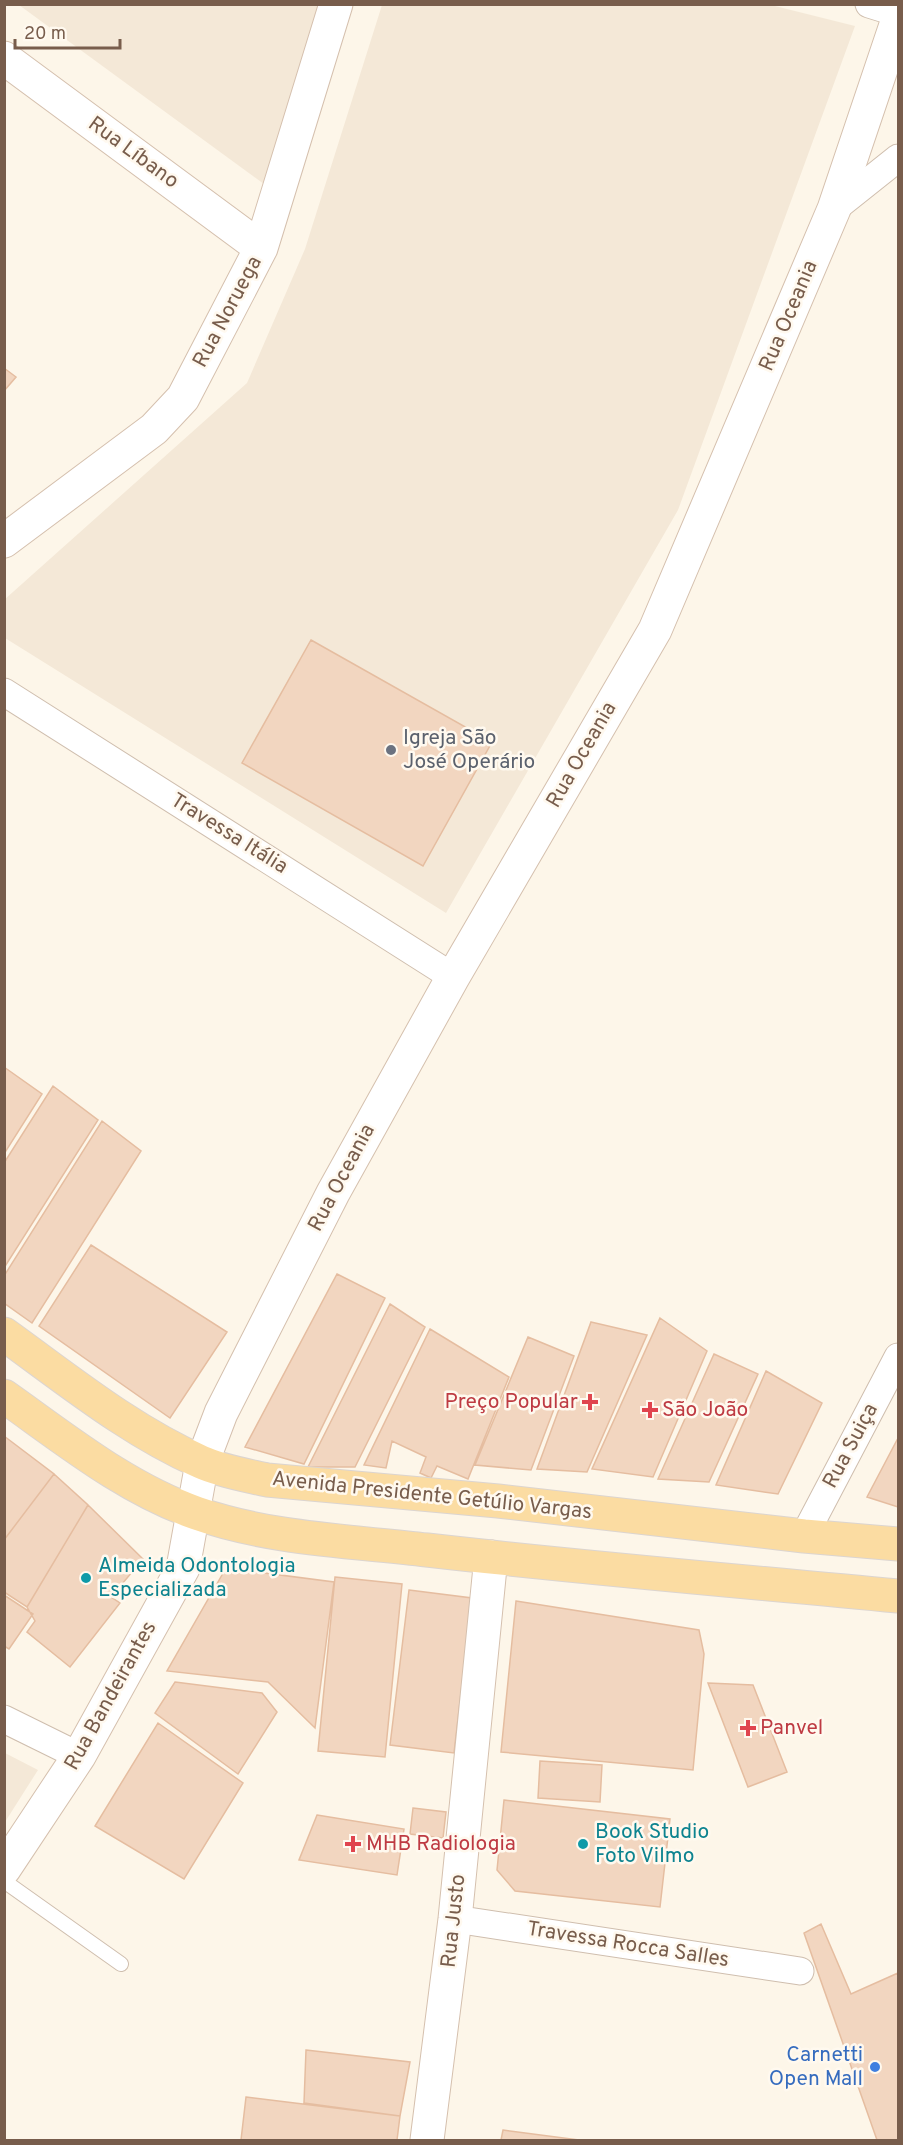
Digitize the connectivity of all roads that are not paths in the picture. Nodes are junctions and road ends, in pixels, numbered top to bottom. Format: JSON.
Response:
{"nodes":[{"id":1,"x":336,"y":4,"type":"edge"},
{"id":2,"x":869,"y":4,"type":"edge"},
{"id":3,"x":898,"y":13,"type":"edge"},
{"id":4,"x":898,"y":19,"type":"edge"},
{"id":5,"x":4,"y":58,"type":"edge"},
{"id":6,"x":889,"y":80,"type":"edge"},
{"id":7,"x":898,"y":158,"type":"edge"},
{"id":8,"x":834,"y":209,"type":"junction"},
{"id":9,"x":261,"y":248,"type":"junction"},
{"id":10,"x":4,"y":541,"type":"edge"},
{"id":11,"x":4,"y":692,"type":"edge"},
{"id":12,"x":453,"y":976,"type":"junction"},
{"id":13,"x":4,"y":1334,"type":"edge"},
{"id":14,"x":898,"y":1357,"type":"edge"},
{"id":15,"x":4,"y":1396,"type":"edge"},
{"id":16,"x":202,"y":1463,"type":"junction"},
{"id":17,"x":195,"y":1513,"type":"junction"},
{"id":18,"x":804,"y":1536,"type":"junction"},
{"id":19,"x":898,"y":1544,"type":"edge"},
{"id":20,"x":491,"y":1557,"type":"junction"},
{"id":21,"x":898,"y":1596,"type":"edge"},
{"id":22,"x":4,"y":1719,"type":"edge"},
{"id":23,"x":79,"y":1756,"type":"junction"},
{"id":24,"x":4,"y":1869,"type":"edge"},
{"id":25,"x":4,"y":1881,"type":"edge"},
{"id":26,"x":455,"y":1919,"type":"junction"},
{"id":27,"x":121,"y":1964,"type":"dead end"},
{"id":28,"x":800,"y":1971,"type":"dead end"},
{"id":29,"x":427,"y":2140,"type":"edge"}],
"edges":[{"from":1,"to":9,"type":"street","name":"Rua Noruega"},
{"from":2,"to":3,"type":"street"},
{"from":4,"to":6,"type":"street","name":"Rua Oceania"},
{"from":5,"to":9,"type":"street","name":"Rua Líbano"},
{"from":6,"to":8,"type":"street","name":"Rua Oceania"},
{"from":7,"to":8,"type":"street"},
{"from":8,"to":12,"type":"street","name":"Rua Oceania"},
{"from":9,"to":10,"type":"street","name":"Rua Noruega"},
{"from":11,"to":12,"type":"street","name":"Travessa Itália"},
{"from":12,"to":16,"type":"street","name":"Rua Oceania"},
{"from":13,"to":16,"type":"main road","name":"Avenida Presidente Getúlio Vargas"},
{"from":14,"to":18,"type":"street","name":"Rua Suiça"},
{"from":15,"to":17,"type":"main road"},
{"from":16,"to":17,"type":"street","name":"Rua Oceania"},
{"from":16,"to":18,"type":"main road","name":"Avenida Presidente Getúlio Vargas"},
{"from":17,"to":20,"type":"main road"},
{"from":17,"to":23,"type":"street","name":"Rua Bandeirantes"},
{"from":18,"to":19,"type":"main road","name":"Avenida Presidente Getúlio Vargas"},
{"from":20,"to":21,"type":"main road"},
{"from":20,"to":26,"type":"street","name":"Rua Justo"},
{"from":22,"to":23,"type":"street"},
{"from":23,"to":24,"type":"street","name":"Rua Bandeirantes"},
{"from":25,"to":27,"type":"lane"},
{"from":26,"to":28,"type":"street","name":"Travessa Rocca Salles"},
{"from":26,"to":29,"type":"street","name":"Rua Justo"}]}
